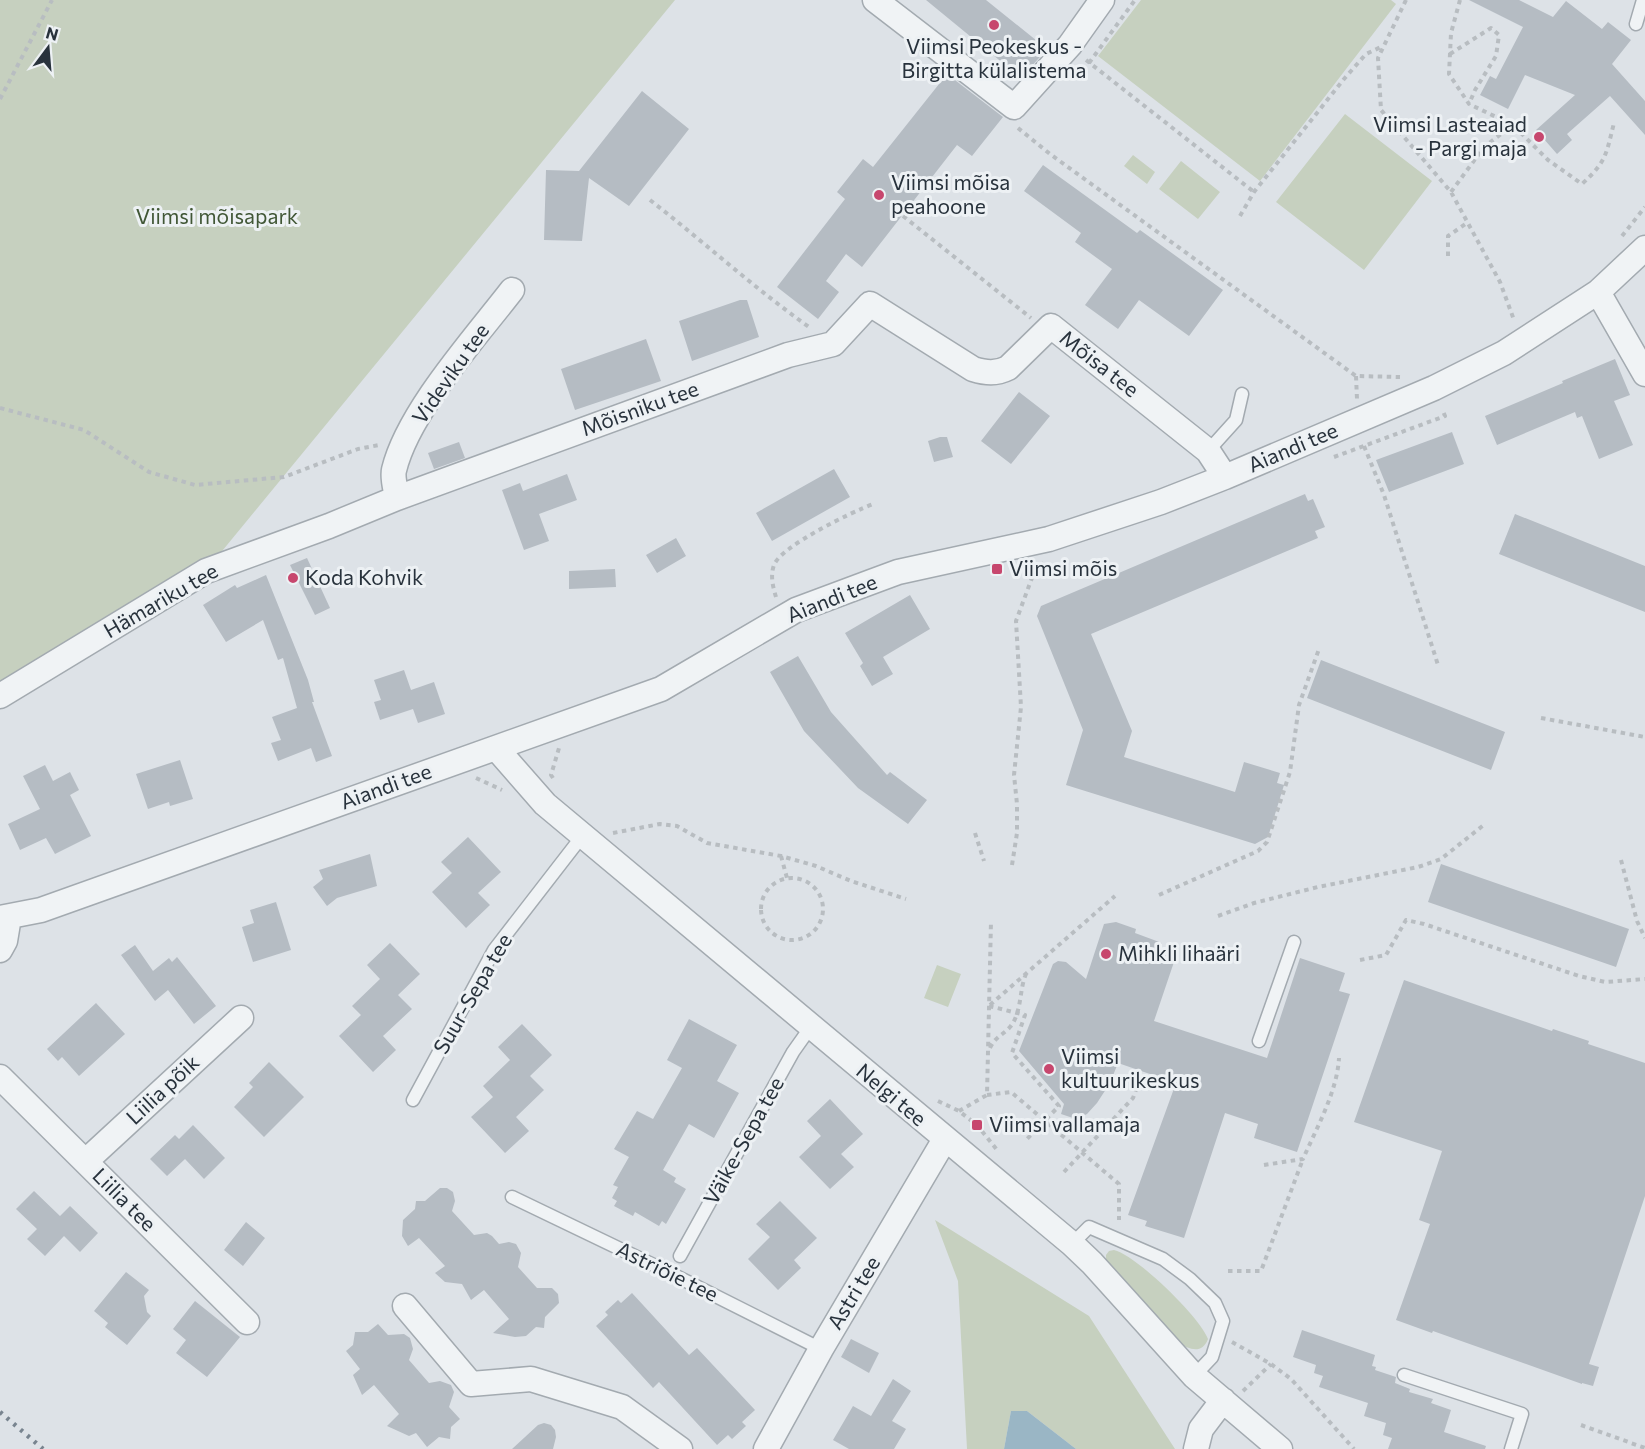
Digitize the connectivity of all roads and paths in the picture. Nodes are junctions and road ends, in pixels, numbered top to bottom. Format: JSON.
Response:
{"nodes":[{"id":1,"x":52,"y":0,"type":"edge"},
{"id":2,"x":875,"y":0,"type":"edge"},
{"id":3,"x":1101,"y":0,"type":"edge"},
{"id":4,"x":1135,"y":0,"type":"edge"},
{"id":5,"x":1406,"y":0,"type":"edge"},
{"id":6,"x":1460,"y":0,"type":"edge"},
{"id":7,"x":1643,"y":0,"type":"edge"},
{"id":8,"x":1636,"y":24,"type":"dead end"},
{"id":9,"x":1070,"y":45,"type":"junction"},
{"id":10,"x":1382,"y":47,"type":"junction"},
{"id":11,"x":1450,"y":55,"type":"junction"},
{"id":12,"x":1089,"y":63,"type":"junction"},
{"id":13,"x":0,"y":99,"type":"edge"},
{"id":14,"x":1469,"y":104,"type":"junction"},
{"id":15,"x":1614,"y":123,"type":"dead end"},
{"id":16,"x":1014,"y":124,"type":"dead end"},
{"id":17,"x":1513,"y":125,"type":"junction"},
{"id":18,"x":1254,"y":192,"type":"junction"},
{"id":19,"x":1451,"y":192,"type":"junction"},
{"id":20,"x":650,"y":200,"type":"dead end"},
{"id":21,"x":903,"y":216,"type":"dead end"},
{"id":22,"x":1240,"y":216,"type":"dead end"},
{"id":23,"x":1467,"y":223,"type":"junction"},
{"id":24,"x":1645,"y":248,"type":"edge"},
{"id":25,"x":1448,"y":256,"type":"dead end"},
{"id":26,"x":512,"y":290,"type":"dead end"},
{"id":27,"x":1598,"y":292,"type":"junction"},
{"id":28,"x":1520,"y":316,"type":"dead end"},
{"id":29,"x":1514,"y":320,"type":"junction"},
{"id":30,"x":1506,"y":325,"type":"dead end"},
{"id":31,"x":1051,"y":326,"type":"junction"},
{"id":32,"x":833,"y":344,"type":"junction"},
{"id":33,"x":1645,"y":374,"type":"edge"},
{"id":34,"x":1402,"y":377,"type":"dead end"},
{"id":35,"x":1434,"y":388,"type":"junction"},
{"id":36,"x":1242,"y":394,"type":"dead end"},
{"id":37,"x":0,"y":408,"type":"edge"},
{"id":38,"x":406,"y":439,"type":"junction"},
{"id":39,"x":1364,"y":446,"type":"junction"},
{"id":40,"x":1208,"y":451,"type":"junction"},
{"id":41,"x":1331,"y":458,"type":"dead end"},
{"id":42,"x":1225,"y":477,"type":"junction"},
{"id":43,"x":397,"y":498,"type":"junction"},
{"id":44,"x":873,"y":504,"type":"dead end"},
{"id":45,"x":1054,"y":560,"type":"dead end"},
{"id":46,"x":1046,"y":561,"type":"junction"},
{"id":47,"x":1036,"y":563,"type":"dead end"},
{"id":48,"x":785,"y":616,"type":"junction"},
{"id":49,"x":1319,"y":649,"type":"dead end"},
{"id":50,"x":1438,"y":665,"type":"dead end"},
{"id":51,"x":0,"y":696,"type":"edge"},
{"id":52,"x":1541,"y":718,"type":"dead end"},
{"id":53,"x":1645,"y":737,"type":"edge"},
{"id":54,"x":568,"y":743,"type":"dead end"},
{"id":55,"x":496,"y":748,"type":"junction"},
{"id":56,"x":469,"y":779,"type":"dead end"},
{"id":57,"x":508,"y":795,"type":"dead end"},
{"id":58,"x":545,"y":804,"type":"junction"},
{"id":59,"x":1485,"y":824,"type":"dead end"},
{"id":60,"x":975,"y":833,"type":"dead end"},
{"id":61,"x":593,"y":835,"type":"junction"},
{"id":62,"x":781,"y":856,"type":"junction"},
{"id":63,"x":1621,"y":860,"type":"dead end"},
{"id":64,"x":984,"y":861,"type":"dead end"},
{"id":65,"x":1012,"y":865,"type":"dead end"},
{"id":66,"x":787,"y":878,"type":"junction"},
{"id":67,"x":1159,"y":895,"type":"dead end"},
{"id":68,"x":1114,"y":896,"type":"dead end"},
{"id":69,"x":906,"y":899,"type":"dead end"},
{"id":70,"x":1218,"y":916,"type":"dead end"},
{"id":71,"x":4,"y":917,"type":"edge"},
{"id":72,"x":991,"y":921,"type":"dead end"},
{"id":73,"x":1645,"y":938,"type":"edge"},
{"id":74,"x":1294,"y":942,"type":"dead end"},
{"id":75,"x":0,"y":950,"type":"edge"},
{"id":76,"x":1360,"y":960,"type":"dead end"},
{"id":77,"x":1026,"y":974,"type":"junction"},
{"id":78,"x":1645,"y":979,"type":"edge"},
{"id":79,"x":989,"y":1006,"type":"junction"},
{"id":80,"x":1016,"y":1013,"type":"junction"},
{"id":81,"x":241,"y":1018,"type":"dead end"},
{"id":82,"x":810,"y":1028,"type":"junction"},
{"id":83,"x":1259,"y":1041,"type":"dead end"},
{"id":84,"x":988,"y":1050,"type":"junction"},
{"id":85,"x":1339,"y":1058,"type":"dead end"},
{"id":86,"x":1141,"y":1076,"type":"dead end"},
{"id":87,"x":0,"y":1077,"type":"edge"},
{"id":88,"x":987,"y":1095,"type":"junction"},
{"id":89,"x":935,"y":1099,"type":"dead end"},
{"id":90,"x":413,"y":1100,"type":"dead end"},
{"id":91,"x":959,"y":1111,"type":"junction"},
{"id":92,"x":1045,"y":1120,"type":"junction"},
{"id":93,"x":945,"y":1139,"type":"junction"},
{"id":94,"x":1025,"y":1141,"type":"dead end"},
{"id":95,"x":1082,"y":1153,"type":"junction"},
{"id":96,"x":1005,"y":1157,"type":"dead end"},
{"id":97,"x":1304,"y":1159,"type":"junction"},
{"id":98,"x":86,"y":1161,"type":"junction"},
{"id":99,"x":1264,"y":1165,"type":"dead end"},
{"id":100,"x":1064,"y":1172,"type":"dead end"},
{"id":101,"x":512,"y":1197,"type":"dead end"},
{"id":102,"x":1108,"y":1218,"type":"dead end"},
{"id":103,"x":1119,"y":1220,"type":"junction"},
{"id":104,"x":1129,"y":1225,"type":"dead end"},
{"id":105,"x":1072,"y":1244,"type":"junction"},
{"id":106,"x":680,"y":1256,"type":"dead end"},
{"id":107,"x":1228,"y":1271,"type":"dead end"},
{"id":108,"x":405,"y":1306,"type":"dead end"},
{"id":109,"x":1223,"y":1321,"type":"junction"},
{"id":110,"x":247,"y":1322,"type":"dead end"},
{"id":111,"x":821,"y":1349,"type":"junction"},
{"id":112,"x":1272,"y":1364,"type":"junction"},
{"id":113,"x":1404,"y":1375,"type":"dead end"},
{"id":114,"x":1194,"y":1376,"type":"junction"},
{"id":115,"x":1223,"y":1400,"type":"junction"},
{"id":116,"x":1581,"y":1425,"type":"dead end"},
{"id":117,"x":1645,"y":1448,"type":"edge"},
{"id":118,"x":680,"y":1449,"type":"edge"},
{"id":119,"x":766,"y":1449,"type":"edge"},
{"id":120,"x":1196,"y":1449,"type":"edge"},
{"id":121,"x":1280,"y":1449,"type":"edge"},
{"id":122,"x":1354,"y":1449,"type":"edge"},
{"id":123,"x":1511,"y":1449,"type":"edge"}],
"edges":[{"from":1,"to":13,"type":"path"},
{"from":2,"to":9,"type":"street"},
{"from":3,"to":9,"type":"street"},
{"from":4,"to":12,"type":"path"},
{"from":5,"to":10,"type":"path"},
{"from":6,"to":11,"type":"path"},
{"from":7,"to":8,"type":"lane"},
{"from":9,"to":12,"type":"path"},
{"from":10,"to":18,"type":"path"},
{"from":10,"to":19,"type":"path"},
{"from":11,"to":14,"type":"path"},
{"from":11,"to":14,"type":"path"},
{"from":12,"to":18,"type":"path"},
{"from":14,"to":17,"type":"path"},
{"from":15,"to":17,"type":"path"},
{"from":16,"to":34,"type":"path"},
{"from":17,"to":19,"type":"path"},
{"from":18,"to":22,"type":"path"},
{"from":19,"to":23,"type":"path"},
{"from":20,"to":32,"type":"path"},
{"from":21,"to":31,"type":"path"},
{"from":23,"to":25,"type":"path"},
{"from":23,"to":29,"type":"path"},
{"from":24,"to":27,"type":"street","name":"Aiandi tee"},
{"from":26,"to":38,"type":"street","name":"Videviku tee"},
{"from":27,"to":33,"type":"street"},
{"from":27,"to":35,"type":"street","name":"Aiandi tee"},
{"from":28,"to":29,"type":"path"},
{"from":29,"to":30,"type":"path"},
{"from":31,"to":32,"type":"street","name":"Mõisa tee"},
{"from":31,"to":40,"type":"street","name":"Mõisa tee"},
{"from":32,"to":43,"type":"street","name":"Mõisniku tee"},
{"from":35,"to":39,"type":"path"},
{"from":35,"to":42,"type":"street","name":"Aiandi tee"},
{"from":36,"to":40,"type":"lane"},
{"from":37,"to":38,"type":"path"},
{"from":38,"to":43,"type":"street","name":"Videviku tee"},
{"from":39,"to":41,"type":"path"},
{"from":39,"to":50,"type":"path"},
{"from":40,"to":42,"type":"street","name":"Mõisa tee"},
{"from":42,"to":48,"type":"street","name":"Aiandi tee"},
{"from":43,"to":51,"type":"street","name":"Hämariku tee"},
{"from":44,"to":48,"type":"path"},
{"from":45,"to":46,"type":"path"},
{"from":46,"to":47,"type":"path"},
{"from":46,"to":65,"type":"path"},
{"from":48,"to":55,"type":"street","name":"Aiandi tee"},
{"from":49,"to":67,"type":"path"},
{"from":52,"to":53,"type":"path"},
{"from":54,"to":58,"type":"path"},
{"from":55,"to":58,"type":"street","name":"Nelgi tee"},
{"from":55,"to":71,"type":"street","name":"Aiandi tee"},
{"from":56,"to":57,"type":"path"},
{"from":58,"to":61,"type":"street","name":"Nelgi tee"},
{"from":59,"to":70,"type":"path"},
{"from":60,"to":64,"type":"path"},
{"from":61,"to":62,"type":"path"},
{"from":61,"to":82,"type":"street","name":"Nelgi tee"},
{"from":61,"to":90,"type":"lane","name":"Suur-Sepa tee"},
{"from":62,"to":66,"type":"path"},
{"from":62,"to":69,"type":"path"},
{"from":63,"to":73,"type":"path"},
{"from":66,"to":66,"type":"path"},
{"from":68,"to":77,"type":"path"},
{"from":71,"to":75,"type":"street"},
{"from":72,"to":79,"type":"path"},
{"from":74,"to":83,"type":"lane"},
{"from":76,"to":78,"type":"path"},
{"from":77,"to":79,"type":"path"},
{"from":77,"to":80,"type":"path"},
{"from":79,"to":80,"type":"path"},
{"from":79,"to":84,"type":"path"},
{"from":80,"to":84,"type":"path"},
{"from":80,"to":92,"type":"path"},
{"from":81,"to":98,"type":"street","name":"Liilia põik"},
{"from":82,"to":93,"type":"street","name":"Nelgi tee"},
{"from":82,"to":106,"type":"lane","name":"Väike-Sepa tee"},
{"from":84,"to":88,"type":"path"},
{"from":85,"to":97,"type":"path"},
{"from":86,"to":95,"type":"path"},
{"from":87,"to":98,"type":"street","name":"Liilia tee"},
{"from":88,"to":91,"type":"path"},
{"from":88,"to":92,"type":"path"},
{"from":89,"to":91,"type":"path"},
{"from":91,"to":96,"type":"path"},
{"from":92,"to":94,"type":"path"},
{"from":92,"to":95,"type":"path"},
{"from":93,"to":105,"type":"street","name":"Nelgi tee"},
{"from":93,"to":111,"type":"street","name":"Astri tee"},
{"from":95,"to":100,"type":"path"},
{"from":95,"to":103,"type":"path"},
{"from":97,"to":99,"type":"path"},
{"from":97,"to":107,"type":"path"},
{"from":98,"to":110,"type":"street","name":"Liilia tee"},
{"from":101,"to":111,"type":"lane","name":"Astriõie tee"},
{"from":102,"to":103,"type":"path"},
{"from":103,"to":104,"type":"path"},
{"from":105,"to":109,"type":"lane"},
{"from":105,"to":114,"type":"street","name":"Nelgi tee"},
{"from":108,"to":118,"type":"street"},
{"from":109,"to":112,"type":"path"},
{"from":109,"to":114,"type":"lane"},
{"from":111,"to":119,"type":"street","name":"Astri tee"},
{"from":112,"to":115,"type":"path"},
{"from":112,"to":122,"type":"path"},
{"from":113,"to":123,"type":"lane"},
{"from":114,"to":115,"type":"street","name":"Nelgi tee"},
{"from":115,"to":120,"type":"street"},
{"from":115,"to":121,"type":"street","name":"Nelgi tee"},
{"from":116,"to":117,"type":"path"}]}
